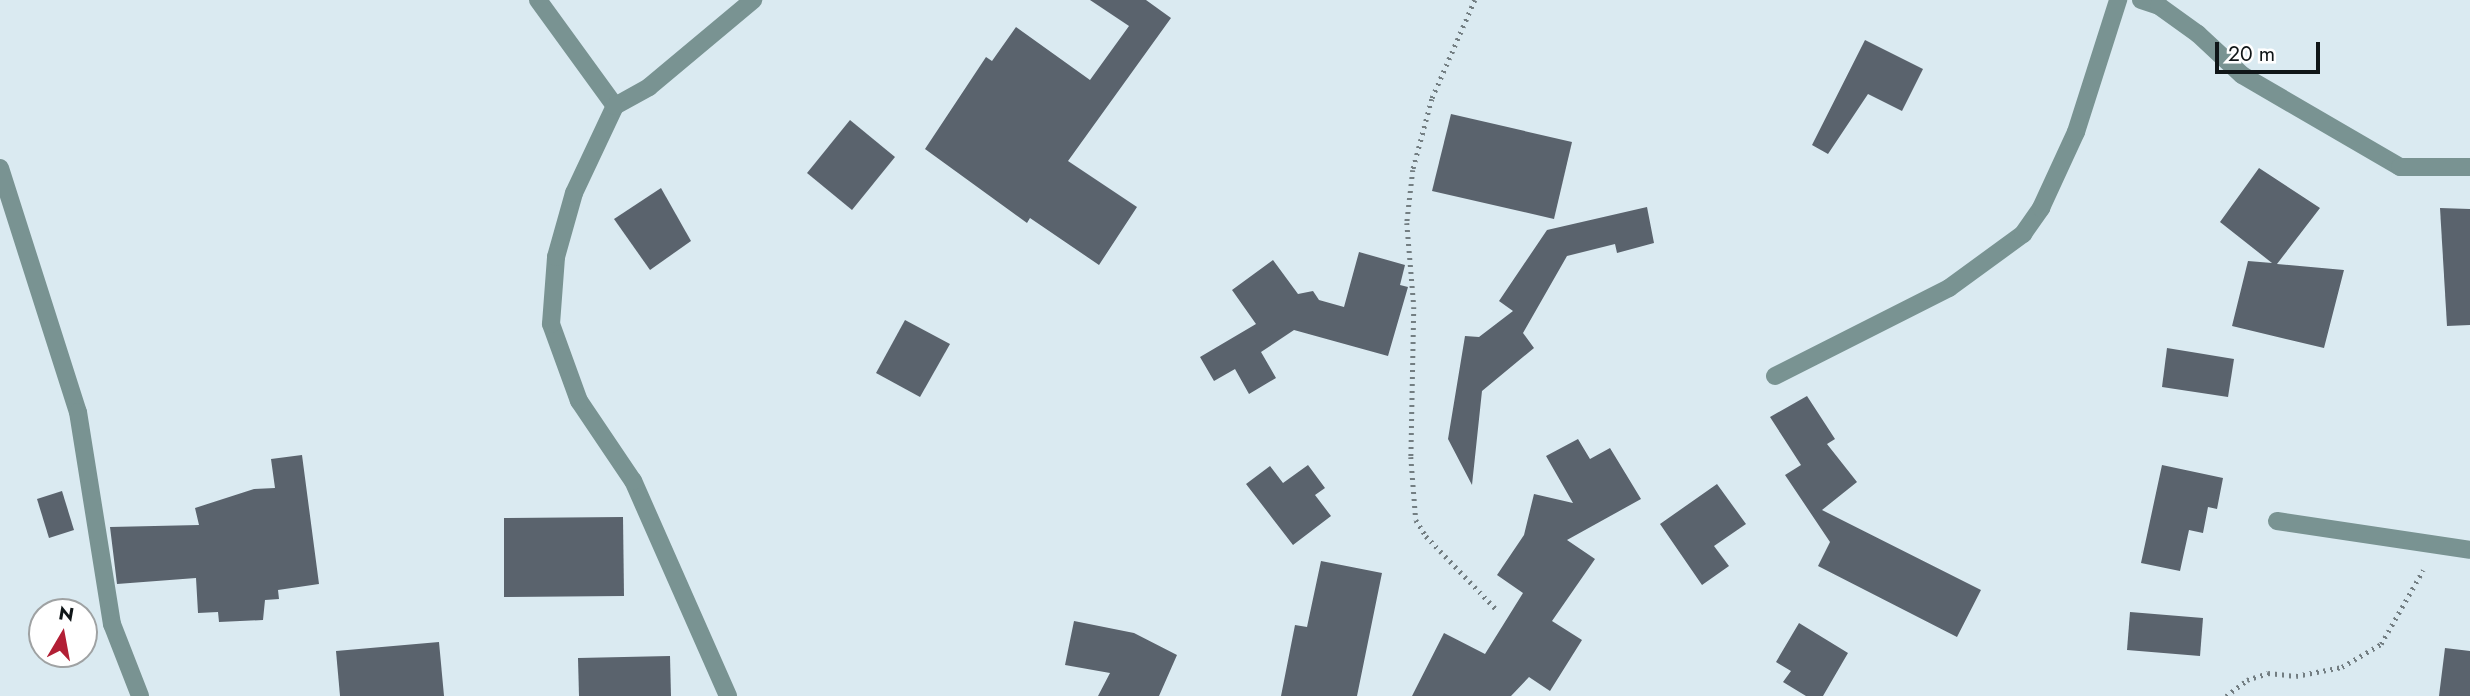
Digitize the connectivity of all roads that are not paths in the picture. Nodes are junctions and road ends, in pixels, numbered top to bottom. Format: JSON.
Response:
{"nodes":[{"id":1,"x":538,"y":0,"type":"edge"},
{"id":2,"x":753,"y":0,"type":"edge"},
{"id":3,"x":2118,"y":0,"type":"edge"},
{"id":4,"x":2141,"y":0,"type":"edge"},
{"id":5,"x":615,"y":106,"type":"junction"},
{"id":6,"x":2470,"y":167,"type":"edge"},
{"id":7,"x":0,"y":168,"type":"edge"},
{"id":8,"x":1775,"y":376,"type":"dead end"},
{"id":9,"x":2277,"y":521,"type":"dead end"},
{"id":10,"x":2470,"y":550,"type":"edge"},
{"id":11,"x":140,"y":696,"type":"edge"},
{"id":12,"x":728,"y":696,"type":"edge"}],
"edges":[{"from":1,"to":5,"type":"street"},
{"from":2,"to":5,"type":"street"},
{"from":3,"to":8,"type":"street"},
{"from":4,"to":6,"type":"street"},
{"from":5,"to":12,"type":"street"},
{"from":7,"to":11,"type":"street"},
{"from":9,"to":10,"type":"street"}]}
